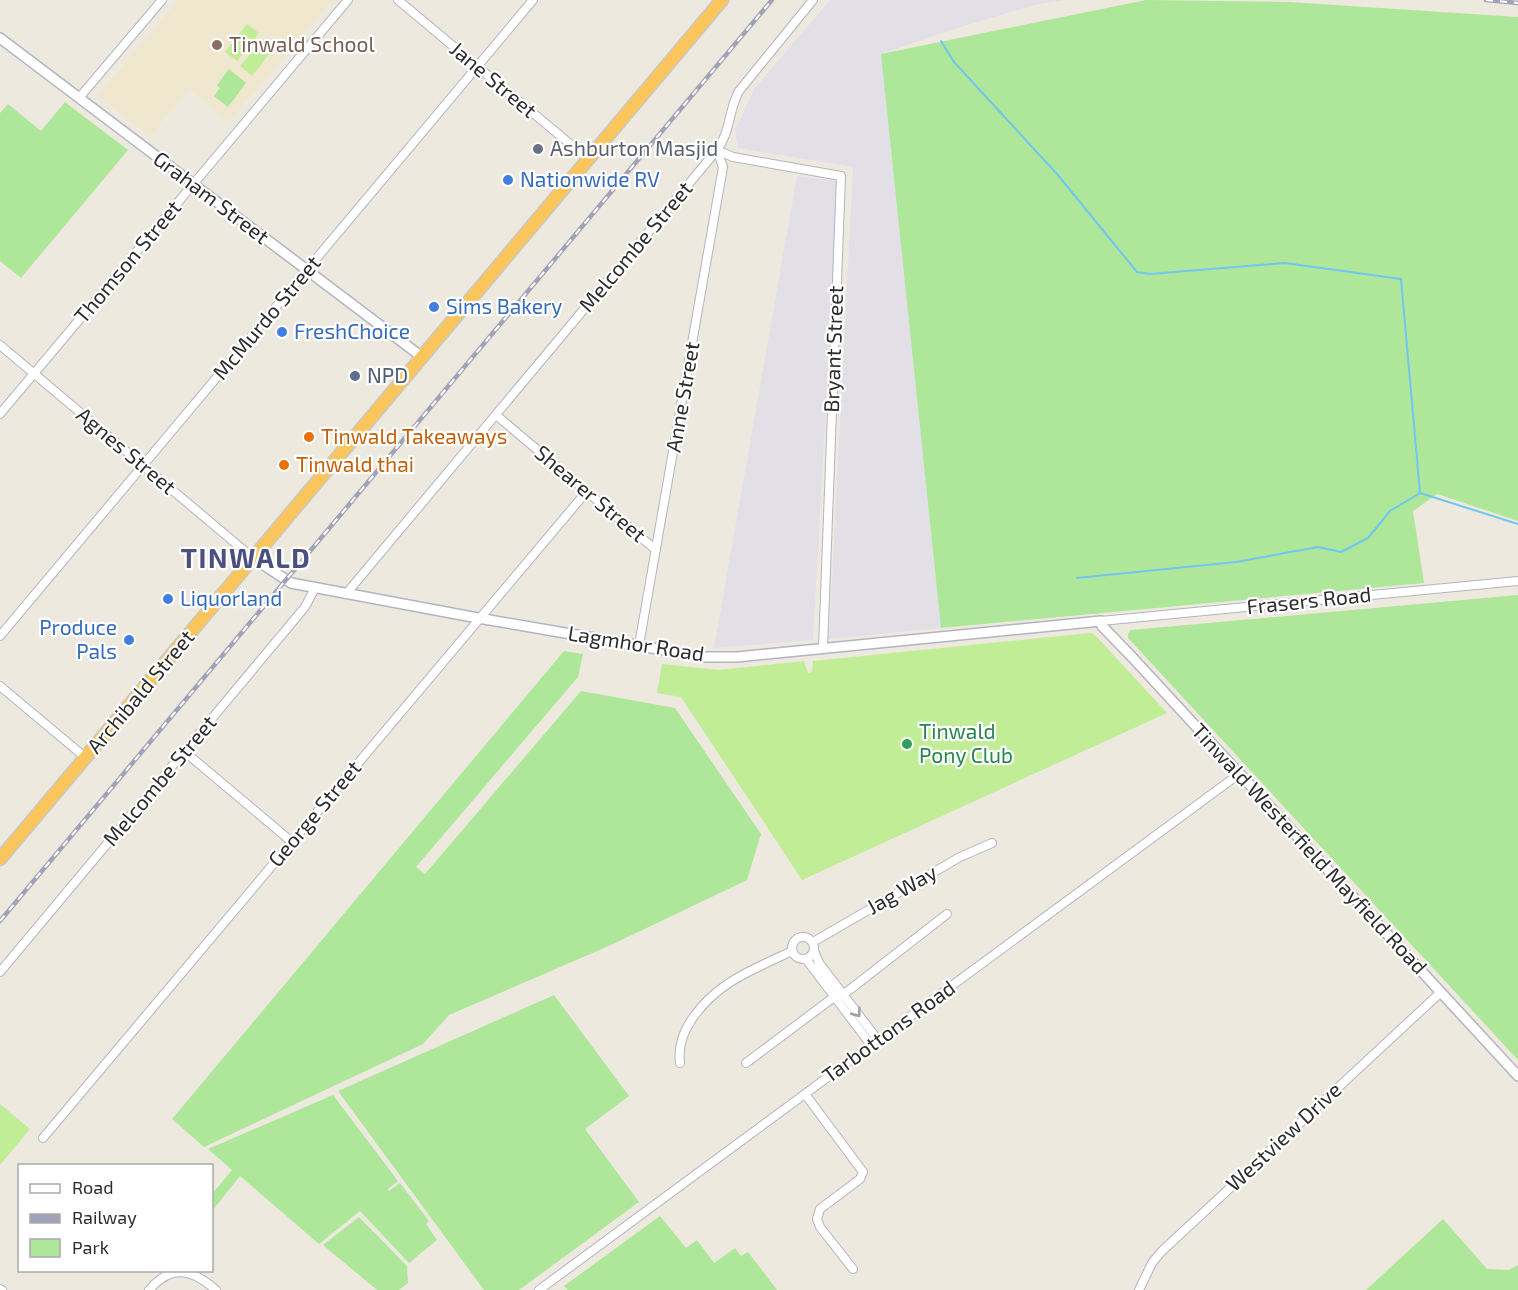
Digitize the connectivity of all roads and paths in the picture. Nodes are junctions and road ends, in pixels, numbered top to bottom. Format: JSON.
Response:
{"nodes":[{"id":1,"x":162,"y":0,"type":"edge"},
{"id":2,"x":348,"y":0,"type":"edge"},
{"id":3,"x":398,"y":0,"type":"edge"},
{"id":4,"x":533,"y":0,"type":"edge"},
{"id":5,"x":722,"y":0,"type":"edge"},
{"id":6,"x":813,"y":0,"type":"edge"},
{"id":7,"x":0,"y":38,"type":"edge"},
{"id":8,"x":478,"y":67,"type":"junction"},
{"id":9,"x":79,"y":98,"type":"junction"},
{"id":10,"x":717,"y":150,"type":"junction"},
{"id":11,"x":588,"y":159,"type":"junction"},
{"id":12,"x":193,"y":185,"type":"junction"},
{"id":13,"x":307,"y":270,"type":"junction"},
{"id":14,"x":0,"y":345,"type":"edge"},
{"id":15,"x":422,"y":357,"type":"junction"},
{"id":16,"x":34,"y":374,"type":"junction"},
{"id":17,"x":0,"y":414,"type":"edge"},
{"id":18,"x":496,"y":415,"type":"junction"},
{"id":19,"x":143,"y":466,"type":"junction"},
{"id":20,"x":587,"y":491,"type":"junction"},
{"id":21,"x":656,"y":550,"type":"junction"},
{"id":22,"x":253,"y":558,"type":"junction"},
{"id":23,"x":1518,"y":581,"type":"edge"},
{"id":24,"x":315,"y":588,"type":"junction"},
{"id":25,"x":346,"y":594,"type":"junction"},
{"id":26,"x":478,"y":618,"type":"junction"},
{"id":27,"x":1101,"y":621,"type":"junction"},
{"id":28,"x":0,"y":636,"type":"edge"},
{"id":29,"x":639,"y":645,"type":"junction"},
{"id":30,"x":823,"y":648,"type":"junction"},
{"id":31,"x":0,"y":686,"type":"edge"},
{"id":32,"x":184,"y":752,"type":"junction"},
{"id":33,"x":86,"y":758,"type":"junction"},
{"id":34,"x":1239,"y":774,"type":"junction"},
{"id":35,"x":292,"y":842,"type":"junction"},
{"id":36,"x":992,"y":843,"type":"dead end"},
{"id":37,"x":0,"y":859,"type":"edge"},
{"id":38,"x":947,"y":914,"type":"dead end"},
{"id":39,"x":813,"y":946,"type":"junction"},
{"id":40,"x":792,"y":951,"type":"junction"},
{"id":41,"x":806,"y":959,"type":"junction"},
{"id":42,"x":2,"y":966,"type":"edge"},
{"id":43,"x":1441,"y":992,"type":"junction"},
{"id":44,"x":843,"y":994,"type":"junction"},
{"id":45,"x":835,"y":998,"type":"junction"},
{"id":46,"x":874,"y":1043,"type":"junction"},
{"id":47,"x":680,"y":1063,"type":"dead end"},
{"id":48,"x":746,"y":1063,"type":"dead end"},
{"id":49,"x":1518,"y":1076,"type":"edge"},
{"id":50,"x":805,"y":1094,"type":"junction"},
{"id":51,"x":43,"y":1138,"type":"dead end"},
{"id":52,"x":853,"y":1269,"type":"dead end"},
{"id":53,"x":149,"y":1290,"type":"edge"},
{"id":54,"x":216,"y":1290,"type":"edge"},
{"id":55,"x":539,"y":1290,"type":"edge"},
{"id":56,"x":1139,"y":1290,"type":"edge"}],
"edges":[{"from":1,"to":9,"type":"street"},
{"from":2,"to":12,"type":"street","name":"Thomson Street"},
{"from":3,"to":8,"type":"street","name":"Jane Street"},
{"from":4,"to":8,"type":"street","name":"McMurdo Street"},
{"from":5,"to":11,"type":"highway","name":"Archibald Street"},
{"from":6,"to":10,"type":"street","name":"Melcombe Street"},
{"from":7,"to":9,"type":"street","name":"Graham Street"},
{"from":8,"to":11,"type":"street","name":"Jane Street"},
{"from":8,"to":13,"type":"street","name":"McMurdo Street"},
{"from":9,"to":12,"type":"street","name":"Graham Street"},
{"from":10,"to":18,"type":"street","name":"Melcombe Street"},
{"from":10,"to":21,"type":"street","name":"Anne Street"},
{"from":10,"to":30,"type":"street","name":"Bryant Street"},
{"from":11,"to":15,"type":"highway","name":"Archibald Street"},
{"from":12,"to":13,"type":"street","name":"Graham Street"},
{"from":12,"to":16,"type":"street","name":"Thomson Street"},
{"from":13,"to":15,"type":"street","name":"Graham Street"},
{"from":13,"to":19,"type":"street","name":"McMurdo Street"},
{"from":14,"to":16,"type":"street","name":"Agnes Street"},
{"from":15,"to":22,"type":"highway","name":"Archibald Street"},
{"from":16,"to":17,"type":"street","name":"Thomson Street"},
{"from":16,"to":19,"type":"street","name":"Agnes Street"},
{"from":18,"to":20,"type":"street","name":"Shearer Street"},
{"from":18,"to":25,"type":"street","name":"Melcombe Street"},
{"from":19,"to":22,"type":"street","name":"Agnes Street"},
{"from":19,"to":28,"type":"street","name":"McMurdo Street"},
{"from":20,"to":21,"type":"street","name":"Shearer Street"},
{"from":20,"to":26,"type":"street","name":"George Street"},
{"from":21,"to":29,"type":"street","name":"Anne Street"},
{"from":22,"to":24,"type":"street","name":"Lagmhor Road"},
{"from":22,"to":33,"type":"highway","name":"Archibald Street"},
{"from":23,"to":27,"type":"street","name":"Frasers Road"},
{"from":24,"to":25,"type":"street","name":"Lagmhor Road"},
{"from":24,"to":32,"type":"street","name":"Melcombe Street"},
{"from":25,"to":26,"type":"street","name":"Lagmhor Road"},
{"from":26,"to":29,"type":"street","name":"Lagmhor Road"},
{"from":26,"to":35,"type":"street","name":"George Street"},
{"from":27,"to":30,"type":"street","name":"Lagmhor Road"},
{"from":27,"to":34,"type":"street","name":"Tinwald Westerfield Mayfield Road"},
{"from":29,"to":30,"type":"street","name":"Lagmhor Road"},
{"from":31,"to":33,"type":"street"},
{"from":32,"to":35,"type":"street"},
{"from":32,"to":42,"type":"street","name":"Melcombe Street"},
{"from":33,"to":37,"type":"highway","name":"Archibald Street"},
{"from":34,"to":43,"type":"street","name":"Tinwald Westerfield Mayfield Road"},
{"from":34,"to":46,"type":"street","name":"Tarbottons Road"},
{"from":35,"to":51,"type":"street","name":"George Street"},
{"from":36,"to":39,"type":"street","name":"Jag Way"},
{"from":38,"to":44,"type":"street"},
{"from":39,"to":40,"type":"street"},
{"from":39,"to":41,"type":"street"},
{"from":39,"to":44,"type":"street"},
{"from":40,"to":41,"type":"street"},
{"from":40,"to":47,"type":"street"},
{"from":41,"to":45,"type":"street"},
{"from":43,"to":49,"type":"street","name":"Tinwald Westerfield Mayfield Road"},
{"from":43,"to":56,"type":"street","name":"Westview Drive"},
{"from":44,"to":45,"type":"street"},
{"from":44,"to":46,"type":"street","one_way":true},
{"from":45,"to":46,"type":"street"},
{"from":45,"to":48,"type":"street"},
{"from":46,"to":50,"type":"street","name":"Tarbottons Road"},
{"from":50,"to":52,"type":"street"},
{"from":50,"to":55,"type":"street","name":"Tarbottons Road"},
{"from":53,"to":54,"type":"street"}]}
